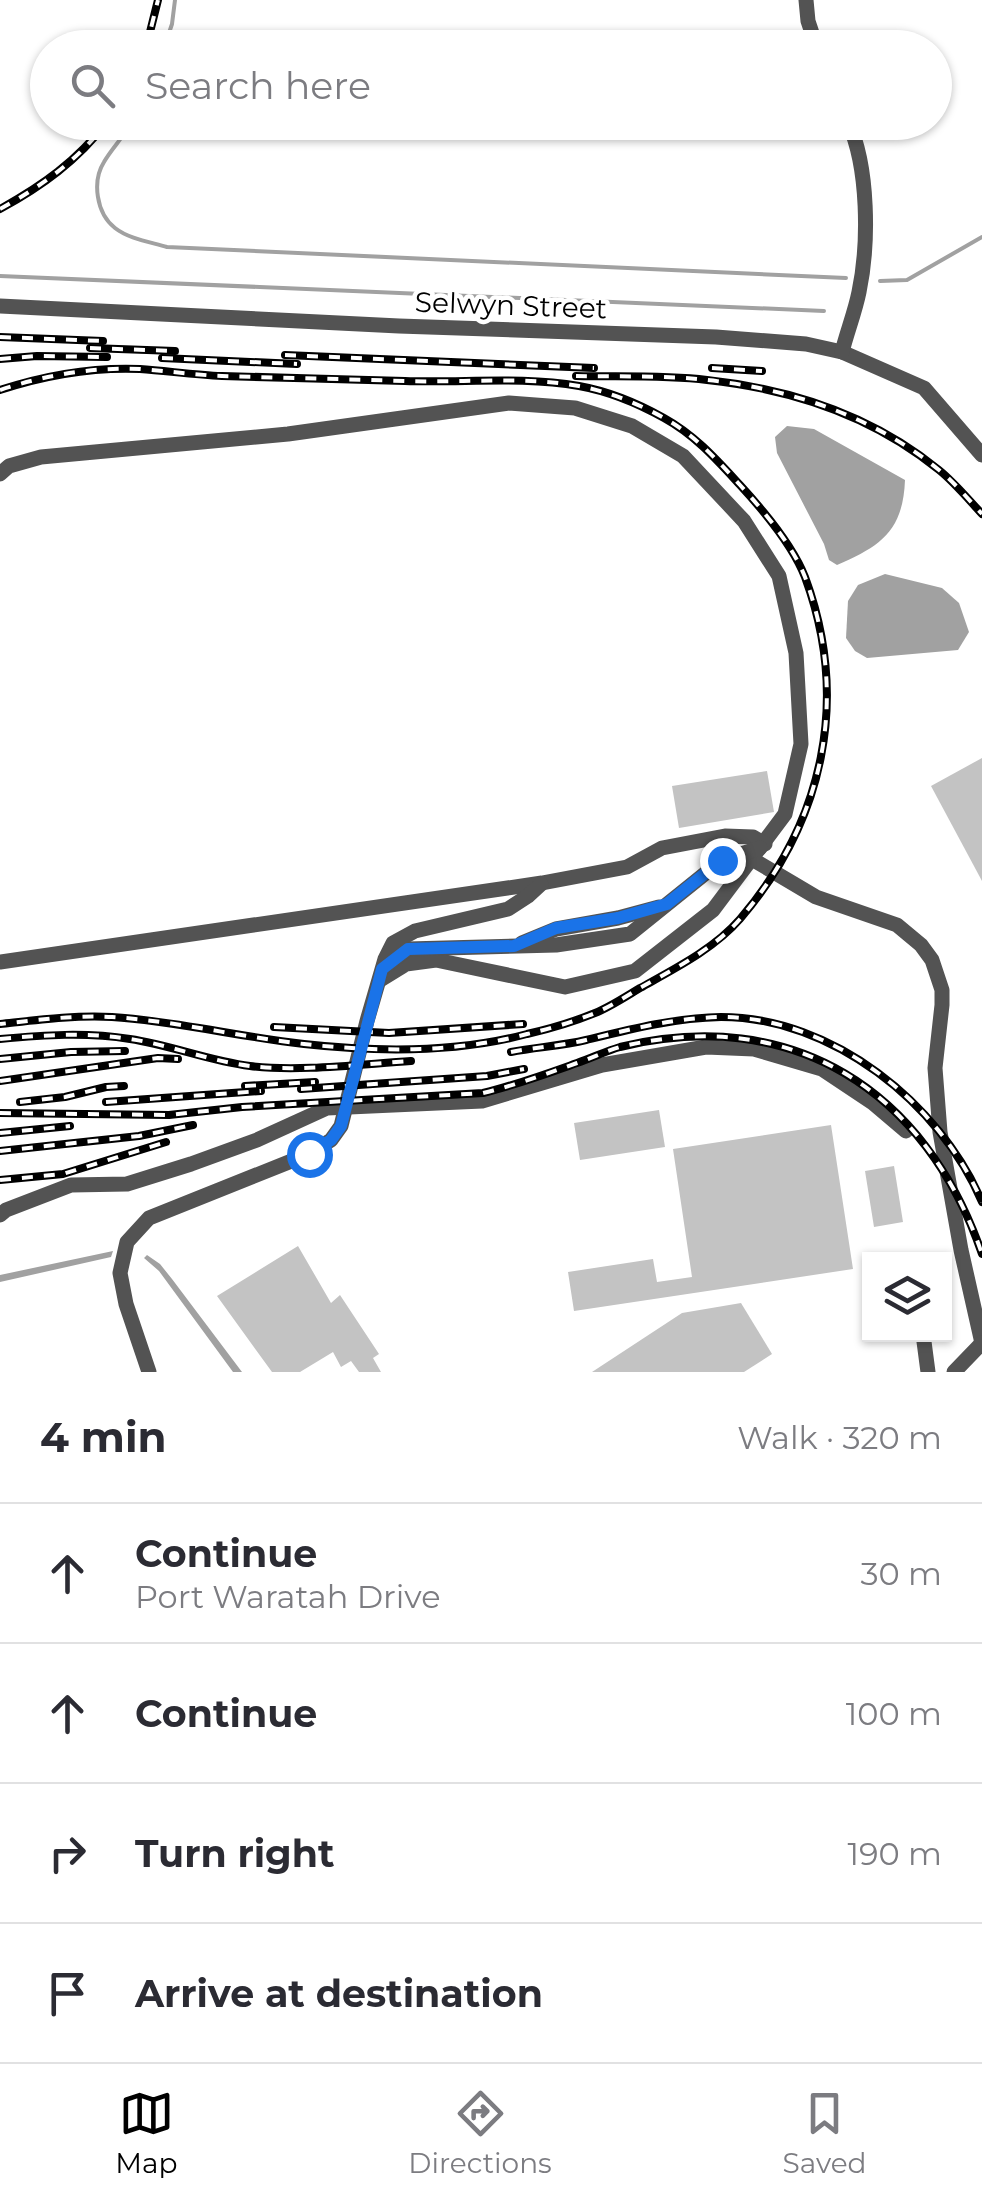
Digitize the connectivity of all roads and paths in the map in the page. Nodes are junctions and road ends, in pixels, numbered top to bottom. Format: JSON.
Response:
{"nodes":[{"id":1,"x":806,"y":0,"type":"edge"},
{"id":2,"x":811,"y":30,"type":"edge"},
{"id":3,"x":853,"y":140,"type":"edge"},
{"id":4,"x":0,"y":306,"type":"edge"},
{"id":5,"x":842,"y":352,"type":"junction"},
{"id":6,"x":982,"y":454,"type":"edge"},
{"id":7,"x":0,"y":474,"type":"edge"},
{"id":8,"x":759,"y":850,"type":"junction"},
{"id":9,"x":542,"y":882,"type":"junction"},
{"id":10,"x":0,"y":962,"type":"edge"},
{"id":11,"x":381,"y":974,"type":"junction"},
{"id":12,"x":906,"y":1131,"type":"dead end"},
{"id":13,"x":0,"y":1215,"type":"edge"},
{"id":14,"x":924,"y":1342,"type":"edge"},
{"id":15,"x":982,"y":1343,"type":"edge"},
{"id":16,"x":149,"y":1372,"type":"edge"},
{"id":17,"x":928,"y":1372,"type":"edge"},
{"id":18,"x":954,"y":1372,"type":"edge"}],
"edges":[{"from":1,"to":2,"type":"street"},
{"from":3,"to":5,"type":"street"},
{"from":4,"to":5,"type":"street","name":"Selwyn Street"},
{"from":5,"to":6,"type":"street","name":"Selwyn Street"},
{"from":7,"to":8,"type":"street"},
{"from":8,"to":9,"type":"street"},
{"from":8,"to":11,"type":"street"},
{"from":8,"to":11,"type":"street"},
{"from":8,"to":15,"type":"street"},
{"from":9,"to":10,"type":"street"},
{"from":9,"to":11,"type":"street"},
{"from":11,"to":16,"type":"street"},
{"from":12,"to":13,"type":"street"},
{"from":14,"to":17,"type":"street"},
{"from":15,"to":18,"type":"street"}]}
